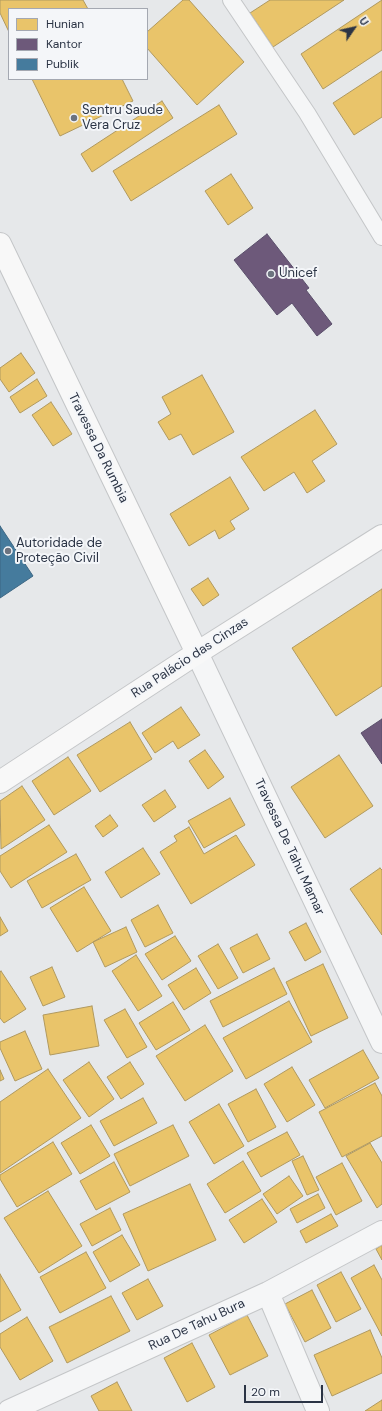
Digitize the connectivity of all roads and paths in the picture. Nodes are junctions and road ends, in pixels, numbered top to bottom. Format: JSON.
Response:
{"nodes":[{"id":1,"x":231,"y":0,"type":"edge"},
{"id":2,"x":382,"y":237,"type":"edge"},
{"id":3,"x":0,"y":244,"type":"edge"},
{"id":4,"x":382,"y":536,"type":"edge"},
{"id":5,"x":197,"y":653,"type":"junction"},
{"id":6,"x":0,"y":782,"type":"edge"},
{"id":7,"x":382,"y":1042,"type":"edge"},
{"id":8,"x":382,"y":1232,"type":"edge"},
{"id":9,"x":268,"y":1293,"type":"junction"},
{"id":10,"x":9,"y":1411,"type":"edge"},
{"id":11,"x":318,"y":1411,"type":"edge"}],
"edges":[{"from":1,"to":2,"type":"lane"},
{"from":3,"to":5,"type":"street","name":"Travessa Da Rumbia"},
{"from":4,"to":5,"type":"street","name":"Rua Palácio das Cinzas"},
{"from":5,"to":6,"type":"street","name":"Rua Palácio das Cinzas"},
{"from":5,"to":7,"type":"street","name":"Travessa De Tahu Mamar"},
{"from":8,"to":9,"type":"street","name":"Rua De Tahu Bura"},
{"from":9,"to":10,"type":"street","name":"Rua De Tahu Bura"},
{"from":9,"to":11,"type":"street"}]}
